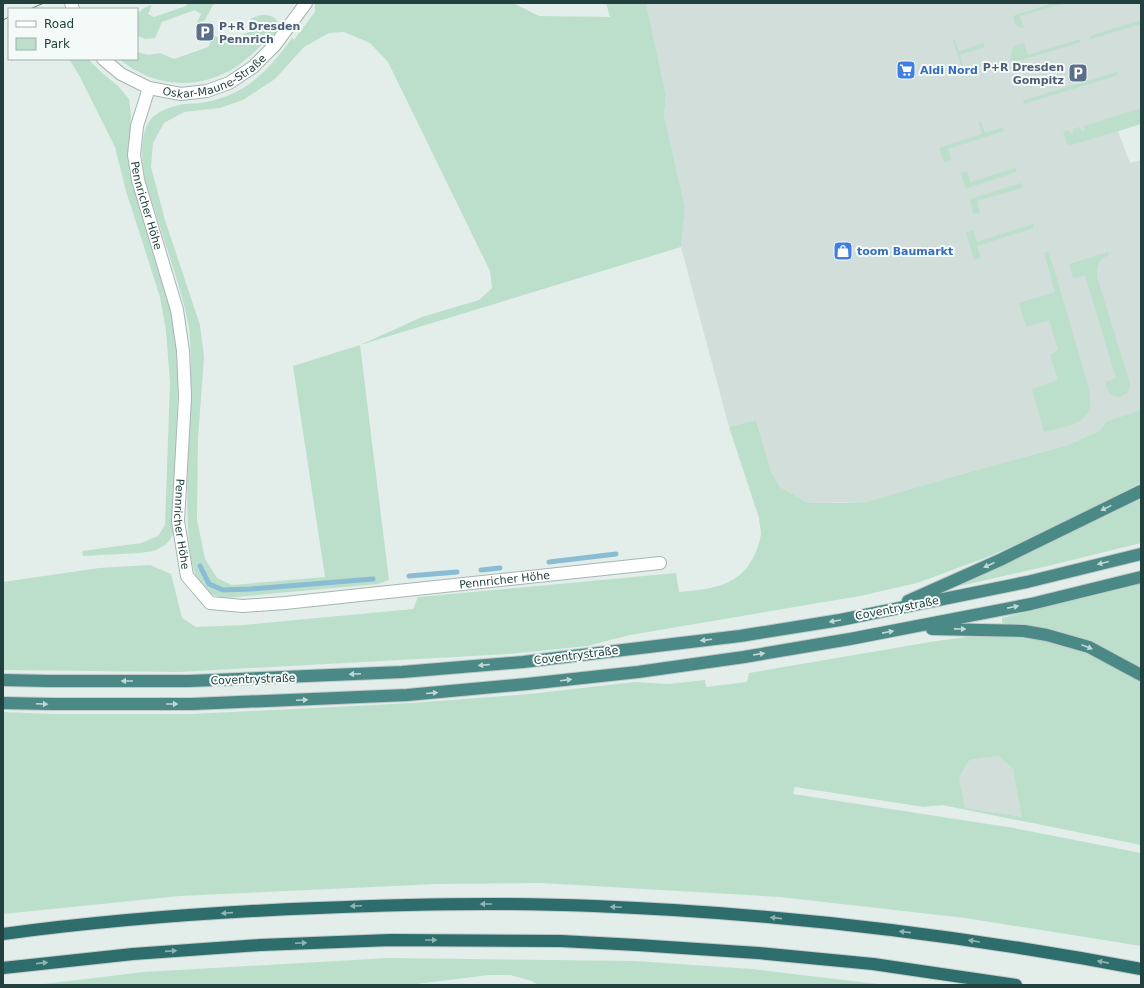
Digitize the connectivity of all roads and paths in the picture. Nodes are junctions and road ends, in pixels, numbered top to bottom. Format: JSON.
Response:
{"nodes":[{"id":1,"x":306,"y":3,"type":"edge"},
{"id":2,"x":104,"y":60,"type":"edge"},
{"id":3,"x":148,"y":88,"type":"junction"},
{"id":4,"x":1141,"y":491,"type":"edge"},
{"id":5,"x":1141,"y":554,"type":"edge"},
{"id":6,"x":660,"y":563,"type":"dead end"},
{"id":7,"x":1141,"y":577,"type":"edge"},
{"id":8,"x":887,"y":610,"type":"junction"},
{"id":9,"x":907,"y":629,"type":"junction"},
{"id":10,"x":1141,"y":675,"type":"edge"},
{"id":11,"x":3,"y":680,"type":"edge"},
{"id":12,"x":3,"y":703,"type":"edge"},
{"id":13,"x":3,"y":934,"type":"edge"},
{"id":14,"x":3,"y":968,"type":"edge"},
{"id":15,"x":1141,"y":969,"type":"edge"},
{"id":16,"x":1016,"y":985,"type":"edge"}],
"edges":[{"from":1,"to":3,"type":"street","name":"Oskar-Maune-Straße"},
{"from":2,"to":3,"type":"street","name":"Oskar-Maune-Straße"},
{"from":3,"to":6,"type":"street","name":"Pennricher Höhe"},
{"from":4,"to":8,"type":"highway","one_way":true},
{"from":5,"to":8,"type":"highway","name":"Coventrystraße","one_way":true},
{"from":9,"to":7,"type":"highway","one_way":true},
{"from":8,"to":11,"type":"highway","name":"Coventrystraße","one_way":true},
{"from":9,"to":10,"type":"highway","one_way":true},
{"from":12,"to":9,"type":"highway","one_way":true},
{"from":15,"to":13,"type":"highway","one_way":true},
{"from":14,"to":16,"type":"highway","one_way":true}]}
